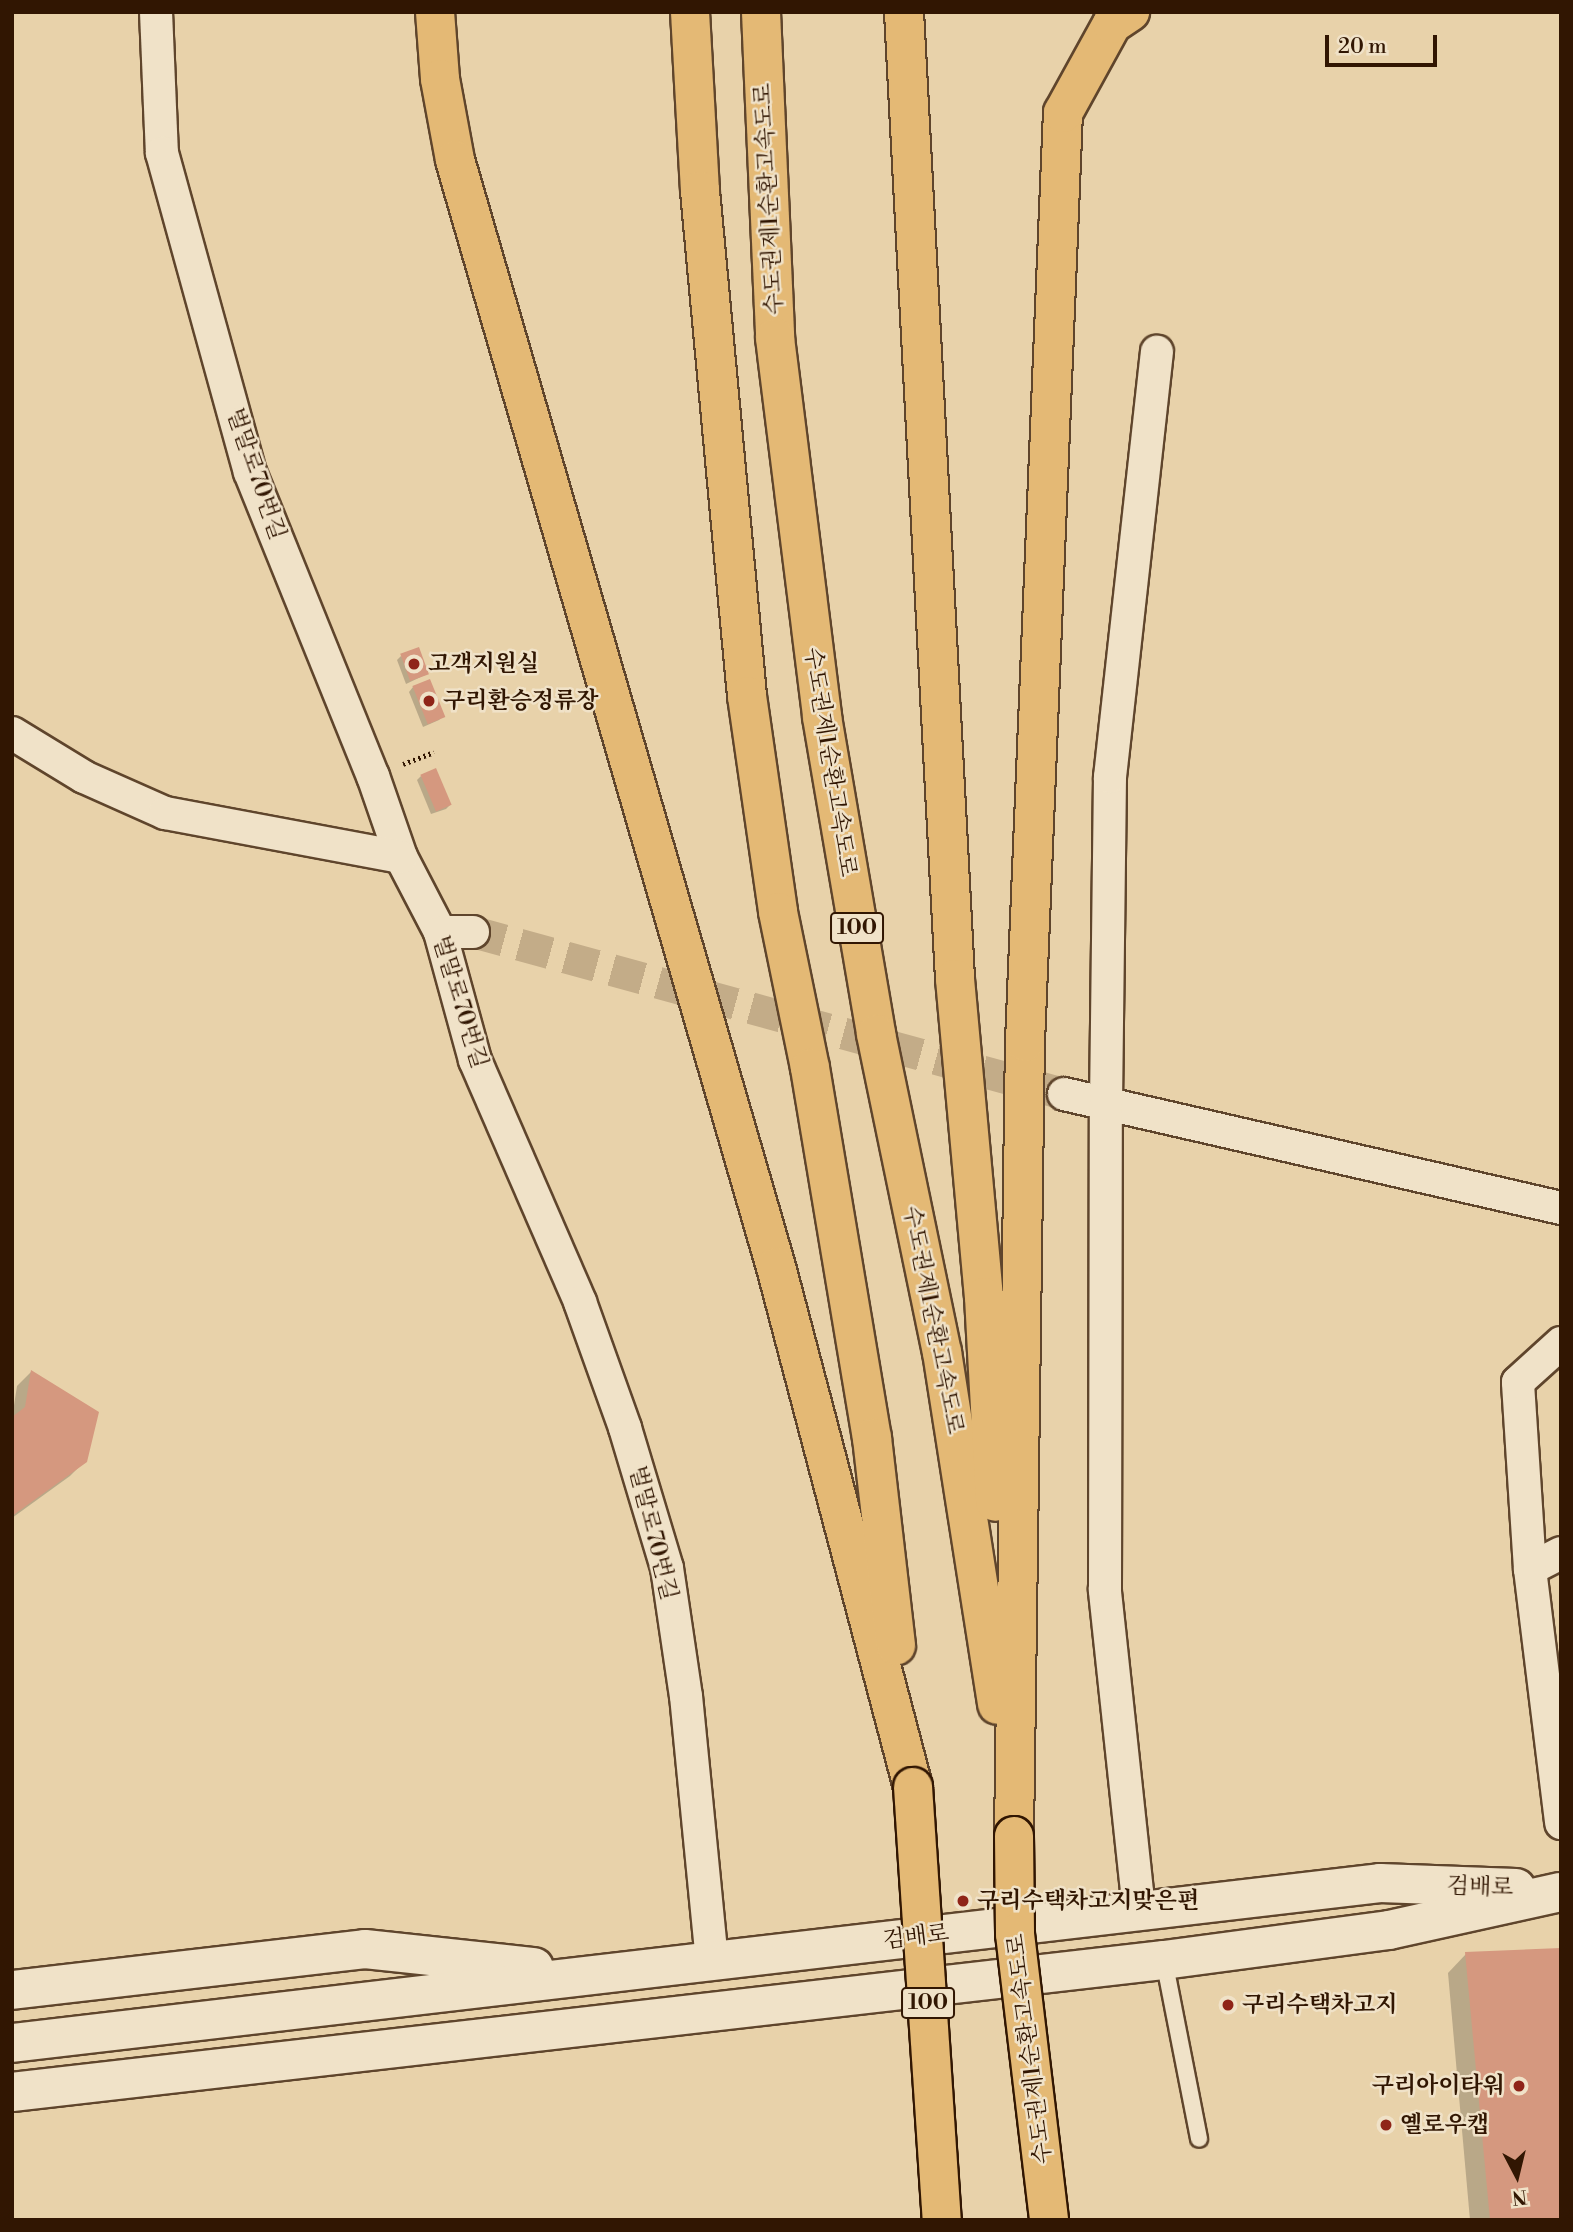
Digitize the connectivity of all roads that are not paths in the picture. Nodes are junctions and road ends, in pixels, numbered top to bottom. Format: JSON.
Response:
{"nodes":[{"id":1,"x":156,"y":12,"type":"edge"},
{"id":2,"x":435,"y":12,"type":"edge"},
{"id":3,"x":690,"y":12,"type":"edge"},
{"id":4,"x":761,"y":12,"type":"edge"},
{"id":5,"x":904,"y":12,"type":"edge"},
{"id":6,"x":1130,"y":12,"type":"edge"},
{"id":7,"x":1157,"y":352,"type":"dead end"},
{"id":8,"x":12,"y":733,"type":"edge"},
{"id":9,"x":401,"y":857,"type":"junction"},
{"id":10,"x":440,"y":932,"type":"junction"},
{"id":11,"x":473,"y":932,"type":"tunnel mouth"},
{"id":12,"x":1064,"y":1094,"type":"tunnel mouth"},
{"id":13,"x":1106,"y":1104,"type":"junction"},
{"id":14,"x":1561,"y":1208,"type":"edge"},
{"id":15,"x":1561,"y":1343,"type":"edge"},
{"id":16,"x":1561,"y":1553,"type":"edge"},
{"id":17,"x":1530,"y":1569,"type":"junction"},
{"id":18,"x":913,"y":1787,"type":"junction"},
{"id":19,"x":1561,"y":1823,"type":"edge"},
{"id":20,"x":1014,"y":1836,"type":"junction"},
{"id":21,"x":1561,"y":1891,"type":"edge"},
{"id":22,"x":1139,"y":1910,"type":"junction"},
{"id":23,"x":1164,"y":1960,"type":"junction"},
{"id":24,"x":712,"y":1962,"type":"junction"},
{"id":25,"x":606,"y":1974,"type":"junction"},
{"id":26,"x":12,"y":1990,"type":"edge"},
{"id":27,"x":611,"y":2022,"type":"junction"},
{"id":28,"x":12,"y":2043,"type":"edge"},
{"id":29,"x":12,"y":2092,"type":"edge"},
{"id":30,"x":12,"y":2119,"type":"edge"},
{"id":31,"x":1199,"y":2139,"type":"dead end"},
{"id":32,"x":942,"y":2220,"type":"edge"},
{"id":33,"x":1049,"y":2220,"type":"edge"}],
"edges":[{"from":1,"to":9,"type":"street","name":"벌말로70번길"},
{"from":2,"to":18,"type":"highway","number":"100"},
{"from":3,"to":18,"type":"highway","number":"100"},
{"from":4,"to":20,"type":"highway","name":"수도권제1순환고속도로","number":"100"},
{"from":5,"to":20,"type":"highway","name":"수도권제1순환고속도로","number":"100"},
{"from":6,"to":20,"type":"highway"},
{"from":7,"to":13,"type":"street"},
{"from":8,"to":9,"type":"street"},
{"from":9,"to":10,"type":"street","name":"벌말로70번길"},
{"from":10,"to":11,"type":"street"},
{"from":10,"to":24,"type":"street","name":"벌말로70번길"},
{"from":12,"to":13,"type":"street"},
{"from":13,"to":14,"type":"street"},
{"from":13,"to":22,"type":"street"},
{"from":15,"to":17,"type":"street"},
{"from":16,"to":17,"type":"street"},
{"from":17,"to":19,"type":"street"},
{"from":18,"to":32,"type":"highway","number":"100","bridge":true},
{"from":20,"to":33,"type":"highway","name":"수도권제1순환고속도로","number":"100","bridge":true},
{"from":21,"to":22,"type":"street","name":"검배로"},
{"from":21,"to":23,"type":"street","name":"검배로"},
{"from":22,"to":24,"type":"street","name":"검배로"},
{"from":23,"to":27,"type":"street","name":"검배로"},
{"from":23,"to":31,"type":"lane"},
{"from":24,"to":25,"type":"street","name":"검배로"},
{"from":25,"to":26,"type":"street"},
{"from":25,"to":28,"type":"street"},
{"from":27,"to":29,"type":"street"},
{"from":27,"to":30,"type":"street"}]}
